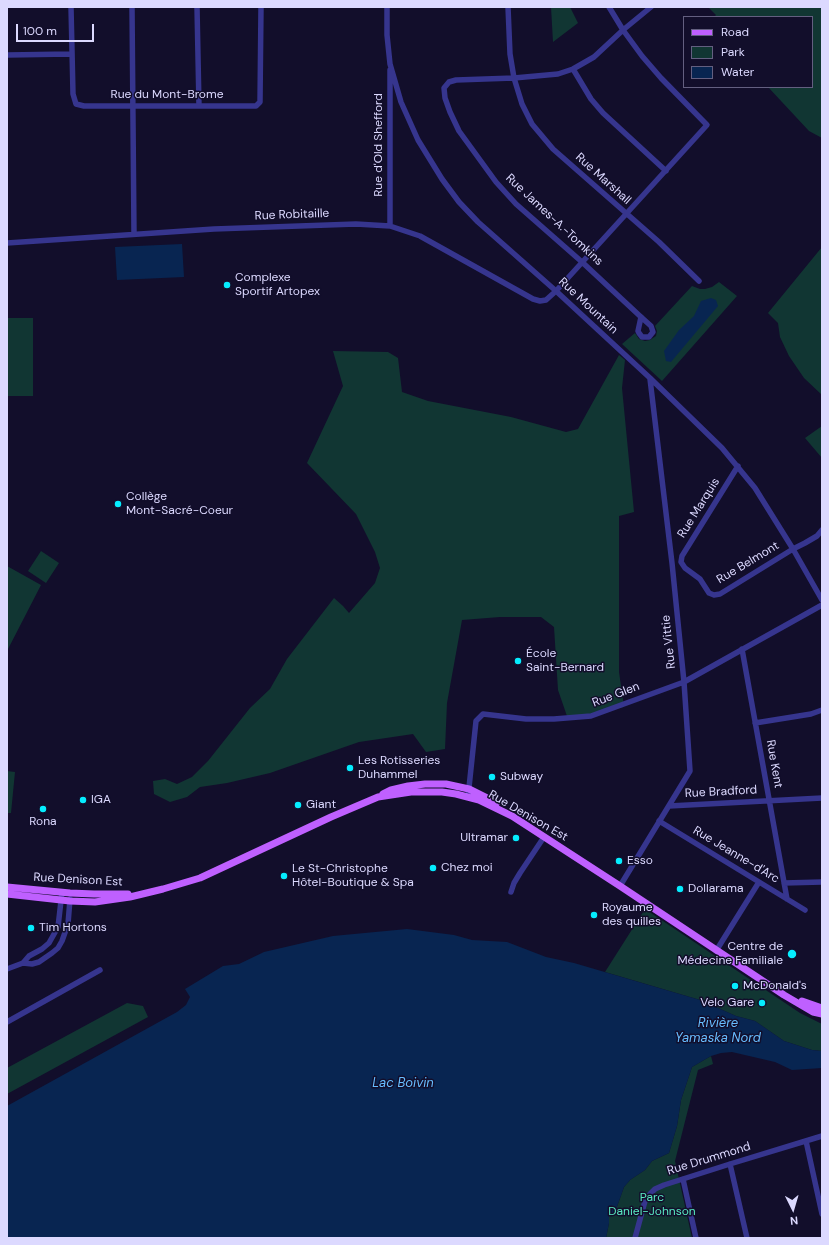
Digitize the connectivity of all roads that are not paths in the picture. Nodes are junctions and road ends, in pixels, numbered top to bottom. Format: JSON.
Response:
{"nodes":[{"id":1,"x":71,"y":7,"type":"edge"},
{"id":2,"x":132,"y":7,"type":"edge"},
{"id":3,"x":197,"y":7,"type":"edge"},
{"id":4,"x":260,"y":7,"type":"edge"},
{"id":5,"x":387,"y":7,"type":"edge"},
{"id":6,"x":508,"y":7,"type":"edge"},
{"id":7,"x":610,"y":7,"type":"edge"},
{"id":8,"x":651,"y":7,"type":"edge"},
{"id":9,"x":623,"y":30,"type":"junction"},
{"id":10,"x":72,"y":54,"type":"junction"},
{"id":11,"x":7,"y":55,"type":"edge"},
{"id":12,"x":390,"y":64,"type":"junction"},
{"id":13,"x":573,"y":69,"type":"junction"},
{"id":14,"x":514,"y":78,"type":"junction"},
{"id":15,"x":132,"y":106,"type":"junction"},
{"id":16,"x":198,"y":106,"type":"junction"},
{"id":17,"x":666,"y":171,"type":"junction"},
{"id":18,"x":626,"y":214,"type":"junction"},
{"id":19,"x":390,"y":226,"type":"junction"},
{"id":20,"x":134,"y":234,"type":"junction"},
{"id":21,"x":7,"y":243,"type":"edge"},
{"id":22,"x":582,"y":262,"type":"junction"},
{"id":23,"x":699,"y":281,"type":"dead end"},
{"id":24,"x":556,"y":291,"type":"junction"},
{"id":25,"x":641,"y":317,"type":"dead end"},
{"id":26,"x":650,"y":378,"type":"junction"},
{"id":27,"x":738,"y":466,"type":"junction"},
{"id":28,"x":822,"y":530,"type":"edge"},
{"id":29,"x":793,"y":549,"type":"junction"},
{"id":30,"x":682,"y":562,"type":"joint"},
{"id":31,"x":822,"y":600,"type":"edge"},
{"id":32,"x":822,"y":605,"type":"edge"},
{"id":33,"x":742,"y":649,"type":"junction"},
{"id":34,"x":684,"y":682,"type":"junction"},
{"id":35,"x":822,"y":710,"type":"edge"},
{"id":36,"x":755,"y":723,"type":"junction"},
{"id":37,"x":469,"y":793,"type":"junction"},
{"id":38,"x":822,"y":798,"type":"edge"},
{"id":39,"x":769,"y":801,"type":"junction"},
{"id":40,"x":669,"y":806,"type":"junction"},
{"id":41,"x":659,"y":821,"type":"junction"},
{"id":42,"x":544,"y":837,"type":"junction"},
{"id":43,"x":759,"y":882,"type":"junction"},
{"id":44,"x":822,"y":882,"type":"edge"},
{"id":45,"x":784,"y":883,"type":"junction"},
{"id":46,"x":620,"y":886,"type":"junction"},
{"id":47,"x":7,"y":887,"type":"edge"},
{"id":48,"x":62,"y":892,"type":"junction"},
{"id":49,"x":148,"y":892,"type":"junction"},
{"id":50,"x":511,"y":892,"type":"dead end"},
{"id":51,"x":70,"y":893,"type":"junction"},
{"id":52,"x":7,"y":894,"type":"edge"},
{"id":53,"x":787,"y":899,"type":"junction"},
{"id":54,"x":61,"y":900,"type":"junction"},
{"id":55,"x":70,"y":901,"type":"junction"},
{"id":56,"x":805,"y":910,"type":"dead end"},
{"id":57,"x":58,"y":927,"type":"junction"},
{"id":58,"x":66,"y":931,"type":"junction"},
{"id":59,"x":716,"y":951,"type":"junction"},
{"id":60,"x":23,"y":963,"type":"junction"},
{"id":61,"x":7,"y":968,"type":"edge"},
{"id":62,"x":100,"y":970,"type":"dead end"},
{"id":63,"x":788,"y":997,"type":"junction"},
{"id":64,"x":822,"y":1008,"type":"edge"},
{"id":65,"x":813,"y":1012,"type":"junction"},
{"id":66,"x":822,"y":1014,"type":"edge"},
{"id":67,"x":822,"y":1018,"type":"edge"},
{"id":68,"x":7,"y":1022,"type":"edge"},
{"id":69,"x":822,"y":1136,"type":"edge"},
{"id":70,"x":806,"y":1141,"type":"junction"},
{"id":71,"x":730,"y":1164,"type":"junction"},
{"id":72,"x":683,"y":1179,"type":"junction"},
{"id":73,"x":822,"y":1214,"type":"edge"},
{"id":74,"x":635,"y":1238,"type":"edge"},
{"id":75,"x":696,"y":1238,"type":"edge"},
{"id":76,"x":747,"y":1238,"type":"edge"}],
"edges":[{"from":1,"to":10,"type":"street","name":"Rue du Mont-Brome"},
{"from":2,"to":15,"type":"street"},
{"from":3,"to":16,"type":"street"},
{"from":4,"to":16,"type":"street","name":"Rue du Mont-Brome"},
{"from":5,"to":12,"type":"street","name":"Rue Mountain"},
{"from":6,"to":14,"type":"street","name":"Rue Marshall"},
{"from":7,"to":9,"type":"street"},
{"from":8,"to":9,"type":"street"},
{"from":9,"to":13,"type":"street"},
{"from":9,"to":17,"type":"street","name":"Rue Robitaille"},
{"from":10,"to":11,"type":"street"},
{"from":10,"to":15,"type":"street","name":"Rue du Mont-Brome"},
{"from":12,"to":19,"type":"street","name":"Rue d'Old Shefford"},
{"from":12,"to":24,"type":"street","name":"Rue Mountain"},
{"from":13,"to":14,"type":"street"},
{"from":13,"to":17,"type":"street"},
{"from":14,"to":18,"type":"street","name":"Rue Marshall"},
{"from":14,"to":22,"type":"street","name":"Rue James-A.-Tomkins"},
{"from":15,"to":16,"type":"street","name":"Rue du Mont-Brome"},
{"from":15,"to":20,"type":"street"},
{"from":17,"to":18,"type":"street","name":"Rue Robitaille"},
{"from":18,"to":22,"type":"street","name":"Rue Robitaille"},
{"from":18,"to":23,"type":"street","name":"Rue Marshall"},
{"from":19,"to":20,"type":"street","name":"Rue Robitaille"},
{"from":19,"to":24,"type":"street","name":"Rue Robitaille"},
{"from":20,"to":21,"type":"street","name":"Rue Robitaille"},
{"from":22,"to":24,"type":"street","name":"Rue Robitaille"},
{"from":22,"to":25,"type":"street","name":"Rue James-A.-Tomkins"},
{"from":24,"to":26,"type":"street","name":"Rue Mountain"},
{"from":26,"to":27,"type":"street","name":"Rue Mountain"},
{"from":26,"to":34,"type":"street","name":"Rue Vittie"},
{"from":27,"to":29,"type":"street","name":"Rue Mountain"},
{"from":27,"to":30,"type":"street","name":"Rue Marquis"},
{"from":28,"to":29,"type":"street"},
{"from":29,"to":30,"type":"street","name":"Rue Belmont"},
{"from":29,"to":31,"type":"street","name":"Rue Mountain"},
{"from":32,"to":33,"type":"street","name":"Rue Glen"},
{"from":33,"to":34,"type":"street","name":"Rue Glen"},
{"from":33,"to":36,"type":"street","name":"Rue Kent"},
{"from":34,"to":37,"type":"street","name":"Rue Glen"},
{"from":34,"to":40,"type":"street","name":"Rue Vittie"},
{"from":35,"to":36,"type":"street"},
{"from":36,"to":39,"type":"street","name":"Rue Kent"},
{"from":37,"to":42,"type":"main road","name":"Rue Denison Est"},
{"from":37,"to":49,"type":"main road","name":"Rue Denison Est"},
{"from":38,"to":39,"type":"street","name":"Rue Bradford"},
{"from":39,"to":40,"type":"street","name":"Rue Bradford"},
{"from":39,"to":45,"type":"street","name":"Rue Kent"},
{"from":40,"to":41,"type":"street","name":"Rue Vittie"},
{"from":41,"to":43,"type":"street","name":"Rue Jeanne-d'Arc"},
{"from":41,"to":46,"type":"street","name":"Rue Vittie"},
{"from":42,"to":46,"type":"main road","name":"Rue Denison Est"},
{"from":42,"to":50,"type":"street"},
{"from":43,"to":53,"type":"street","name":"Rue Jeanne-d'Arc"},
{"from":43,"to":59,"type":"street"},
{"from":44,"to":45,"type":"street"},
{"from":45,"to":53,"type":"street","name":"Rue Jeanne-d'Arc"},
{"from":46,"to":59,"type":"main road","name":"Rue Denison Est"},
{"from":47,"to":48,"type":"main road","name":"Rue Denison Est"},
{"from":48,"to":51,"type":"main road","name":"Rue Denison Est"},
{"from":48,"to":54,"type":"street"},
{"from":49,"to":51,"type":"main road","name":"Rue Denison Est"},
{"from":49,"to":55,"type":"main road","name":"Rue Denison Est"},
{"from":51,"to":55,"type":"street"},
{"from":52,"to":54,"type":"main road","name":"Rue Denison Est"},
{"from":53,"to":56,"type":"street"},
{"from":54,"to":55,"type":"main road","name":"Rue Denison Est"},
{"from":54,"to":57,"type":"street"},
{"from":55,"to":58,"type":"street"},
{"from":57,"to":58,"type":"street"},
{"from":57,"to":60,"type":"street"},
{"from":58,"to":60,"type":"street"},
{"from":59,"to":63,"type":"main road","name":"Rue Denison Est"},
{"from":60,"to":61,"type":"street"},
{"from":62,"to":68,"type":"street"},
{"from":63,"to":64,"type":"main road"},
{"from":63,"to":65,"type":"main road","name":"Rue Denison Est"},
{"from":65,"to":66,"type":"main road","name":"Rue Denison Est"},
{"from":65,"to":67,"type":"main road"},
{"from":69,"to":70,"type":"street","name":"Rue Drummond"},
{"from":70,"to":71,"type":"street","name":"Rue Drummond"},
{"from":70,"to":73,"type":"street"},
{"from":71,"to":72,"type":"street","name":"Rue Drummond"},
{"from":71,"to":76,"type":"street"},
{"from":72,"to":74,"type":"street","name":"Rue Drummond"},
{"from":72,"to":75,"type":"street"}]}
